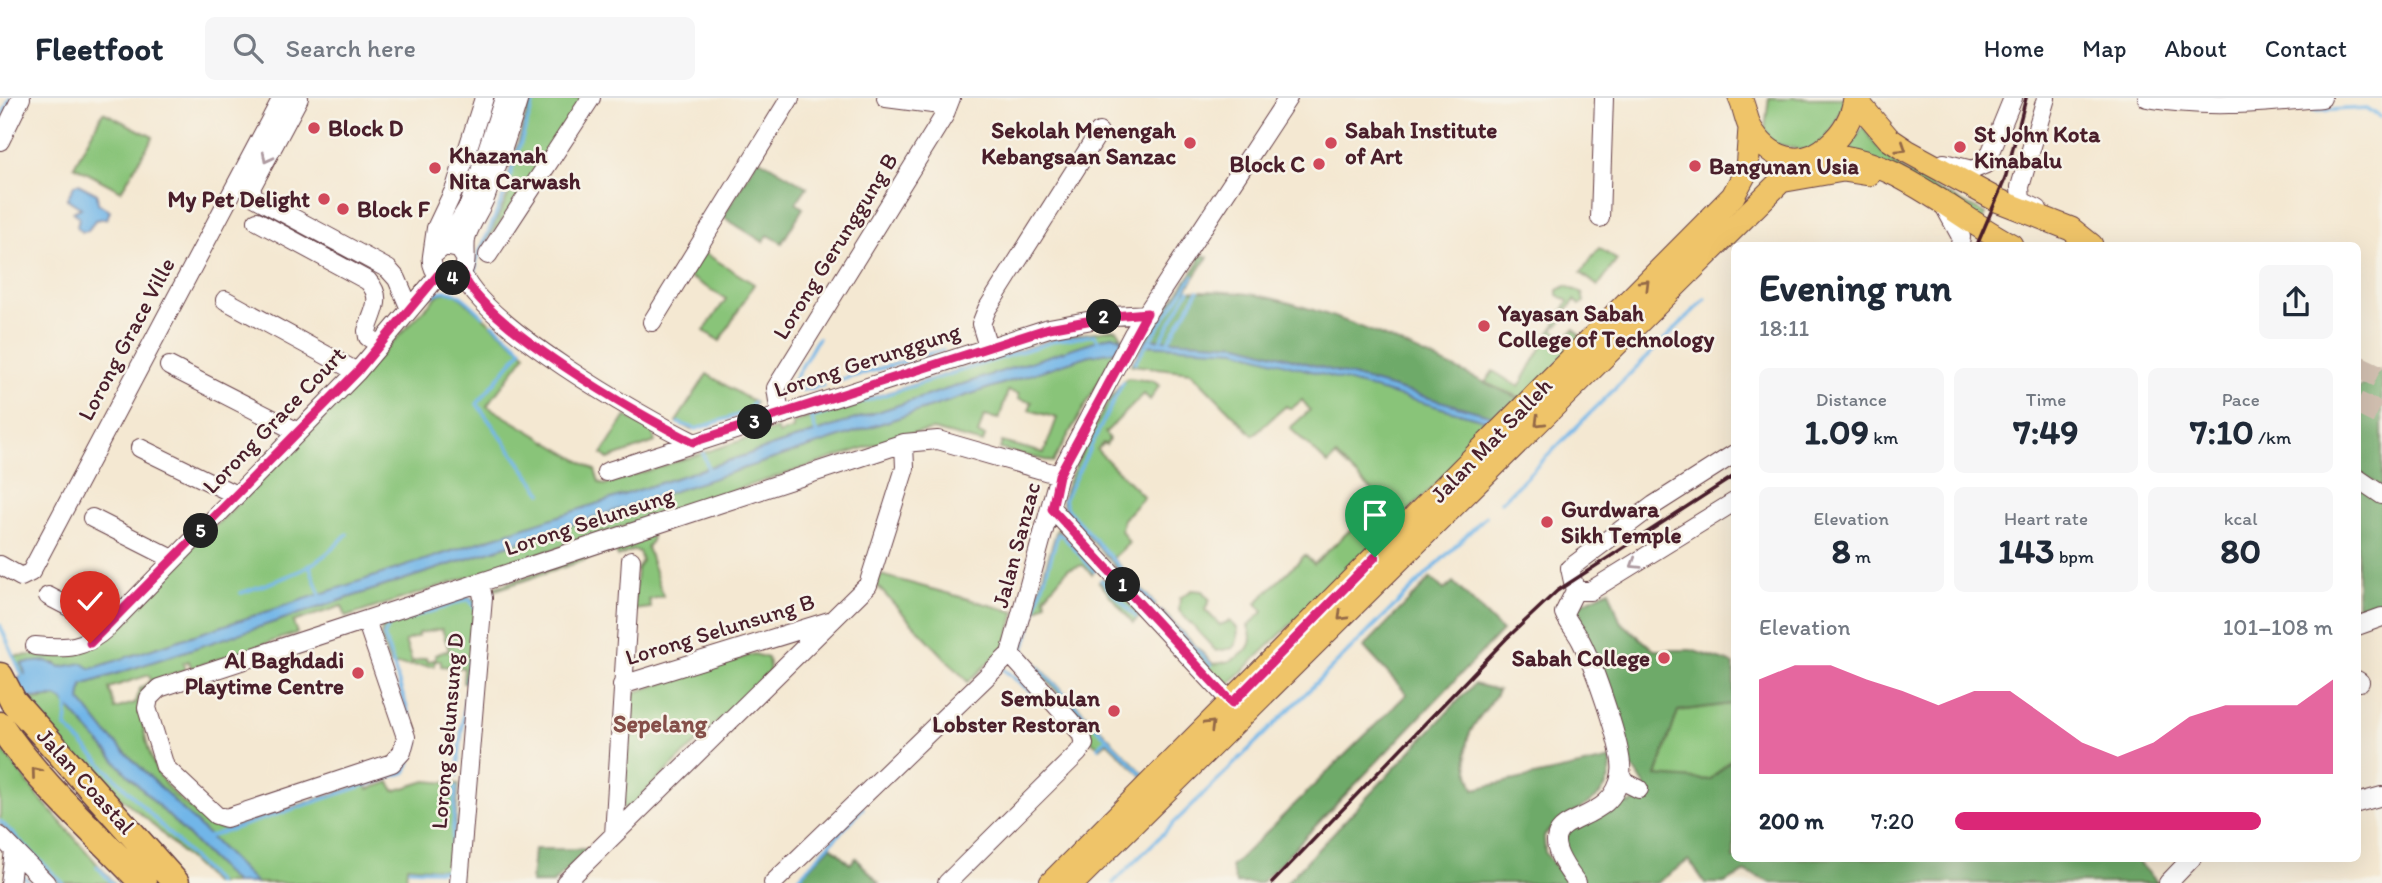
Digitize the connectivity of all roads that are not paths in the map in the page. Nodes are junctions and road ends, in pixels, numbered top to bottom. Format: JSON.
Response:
{"nodes":[{"id":1,"x":21,"y":98,"type":"edge"},
{"id":2,"x":282,"y":98,"type":"edge"},
{"id":3,"x":299,"y":98,"type":"edge"},
{"id":4,"x":484,"y":98,"type":"edge"},
{"id":5,"x":504,"y":98,"type":"edge"},
{"id":6,"x":519,"y":98,"type":"edge"},
{"id":7,"x":591,"y":98,"type":"edge"},
{"id":8,"x":790,"y":98,"type":"edge"},
{"id":9,"x":886,"y":98,"type":"edge"},
{"id":10,"x":1288,"y":98,"type":"edge"},
{"id":11,"x":1604,"y":98,"type":"edge"},
{"id":12,"x":2013,"y":98,"type":"edge"},
{"id":13,"x":2046,"y":98,"type":"edge"},
{"id":14,"x":2147,"y":98,"type":"edge"},
{"id":15,"x":2322,"y":98,"type":"edge"},
{"id":16,"x":1855,"y":99,"type":"edge"},
{"id":17,"x":950,"y":102,"type":"edge"},
{"id":18,"x":1746,"y":109,"type":"edge"},
{"id":19,"x":1099,"y":132,"type":"dead end"},
{"id":20,"x":0,"y":141,"type":"edge"},
{"id":21,"x":1814,"y":157,"type":"junction"},
{"id":22,"x":1928,"y":163,"type":"junction"},
{"id":23,"x":1783,"y":180,"type":"junction"},
{"id":24,"x":1919,"y":189,"type":"junction"},
{"id":25,"x":1941,"y":201,"type":"junction"},
{"id":26,"x":1600,"y":218,"type":"dead end"},
{"id":27,"x":257,"y":221,"type":"dead end"},
{"id":28,"x":1985,"y":227,"type":"junction"},
{"id":29,"x":2083,"y":240,"type":"edge"},
{"id":30,"x":1960,"y":242,"type":"edge"},
{"id":31,"x":2007,"y":242,"type":"edge"},
{"id":32,"x":2022,"y":242,"type":"edge"},
{"id":33,"x":438,"y":251,"type":"junction"},
{"id":34,"x":488,"y":255,"type":"dead end"},
{"id":35,"x":463,"y":265,"type":"junction"},
{"id":36,"x":438,"y":275,"type":"junction"},
{"id":37,"x":225,"y":300,"type":"dead end"},
{"id":38,"x":410,"y":309,"type":"junction"},
{"id":39,"x":1147,"y":313,"type":"junction"},
{"id":40,"x":652,"y":322,"type":"dead end"},
{"id":41,"x":380,"y":345,"type":"junction"},
{"id":42,"x":988,"y":347,"type":"junction"},
{"id":43,"x":169,"y":366,"type":"dead end"},
{"id":44,"x":357,"y":372,"type":"junction"},
{"id":45,"x":780,"y":414,"type":"junction"},
{"id":46,"x":298,"y":432,"type":"junction"},
{"id":47,"x":693,"y":442,"type":"junction"},
{"id":48,"x":904,"y":443,"type":"junction"},
{"id":49,"x":140,"y":448,"type":"dead end"},
{"id":50,"x":1731,"y":456,"type":"edge"},
{"id":51,"x":606,"y":472,"type":"dead end"},
{"id":52,"x":1059,"y":475,"type":"junction"},
{"id":53,"x":2361,"y":481,"type":"edge"},
{"id":54,"x":236,"y":495,"type":"junction"},
{"id":55,"x":2382,"y":495,"type":"edge"},
{"id":56,"x":1731,"y":504,"type":"edge"},
{"id":57,"x":1052,"y":509,"type":"junction"},
{"id":58,"x":92,"y":518,"type":"dead end"},
{"id":59,"x":173,"y":559,"type":"junction"},
{"id":60,"x":631,"y":560,"type":"dead end"},
{"id":61,"x":0,"y":565,"type":"edge"},
{"id":62,"x":480,"y":583,"type":"junction"},
{"id":63,"x":1575,"y":591,"type":"junction"},
{"id":64,"x":48,"y":596,"type":"dead end"},
{"id":65,"x":2382,"y":617,"type":"edge"},
{"id":66,"x":833,"y":619,"type":"junction"},
{"id":67,"x":366,"y":620,"type":"junction"},
{"id":68,"x":2361,"y":625,"type":"edge"},
{"id":69,"x":108,"y":627,"type":"junction"},
{"id":70,"x":758,"y":643,"type":"junction"},
{"id":71,"x":35,"y":646,"type":"dead end"},
{"id":72,"x":1010,"y":654,"type":"junction"},
{"id":73,"x":777,"y":673,"type":"junction"},
{"id":74,"x":0,"y":676,"type":"edge"},
{"id":75,"x":622,"y":685,"type":"junction"},
{"id":76,"x":1232,"y":703,"type":"junction"},
{"id":77,"x":0,"y":726,"type":"edge"},
{"id":78,"x":1621,"y":773,"type":"junction"},
{"id":79,"x":88,"y":781,"type":"junction"},
{"id":80,"x":1639,"y":789,"type":"dead end"},
{"id":81,"x":2382,"y":796,"type":"edge"},
{"id":82,"x":2361,"y":802,"type":"edge"},
{"id":83,"x":74,"y":816,"type":"junction"},
{"id":84,"x":614,"y":835,"type":"junction"},
{"id":85,"x":0,"y":836,"type":"edge"},
{"id":86,"x":14,"y":851,"type":"junction"},
{"id":87,"x":2188,"y":862,"type":"edge"},
{"id":88,"x":10,"y":883,"type":"edge"},
{"id":89,"x":46,"y":883,"type":"edge"},
{"id":90,"x":126,"y":883,"type":"edge"},
{"id":91,"x":143,"y":883,"type":"edge"},
{"id":92,"x":176,"y":883,"type":"edge"},
{"id":93,"x":194,"y":883,"type":"edge"},
{"id":94,"x":458,"y":883,"type":"edge"},
{"id":95,"x":565,"y":883,"type":"edge"},
{"id":96,"x":773,"y":883,"type":"edge"},
{"id":97,"x":947,"y":883,"type":"edge"},
{"id":98,"x":1051,"y":883,"type":"edge"},
{"id":99,"x":1073,"y":883,"type":"edge"},
{"id":100,"x":1577,"y":883,"type":"edge"},
{"id":101,"x":2168,"y":883,"type":"edge"}],
"edges":[{"from":1,"to":20,"type":"street"},
{"from":2,"to":61,"type":"street","name":"Lorong Grace Ville"},
{"from":3,"to":38,"type":"street","one_way":true},
{"from":4,"to":33,"type":"street"},
{"from":5,"to":33,"type":"street"},
{"from":6,"to":35,"type":"street"},
{"from":7,"to":34,"type":"street"},
{"from":8,"to":40,"type":"street"},
{"from":9,"to":17,"type":"street"},
{"from":10,"to":39,"type":"street","name":"Jalan Sanzac"},
{"from":11,"to":26,"type":"street"},
{"from":12,"to":22,"type":"street"},
{"from":13,"to":29,"type":"street"},
{"from":14,"to":15,"type":"street"},
{"from":16,"to":21,"type":"main road","name":"Jalan Mat Salleh"},
{"from":16,"to":22,"type":"main road","one_way":true},
{"from":17,"to":45,"type":"street","name":"Lorong Gerunggung B"},
{"from":18,"to":21,"type":"main road"},
{"from":76,"to":18,"type":"main road","name":"Jalan Mat Salleh","one_way":true},
{"from":19,"to":42,"type":"street"},
{"from":21,"to":23,"type":"main road","name":"Jalan Mat Salleh"},
{"from":21,"to":24,"type":"main road"},
{"from":22,"to":29,"type":"main road"},
{"from":23,"to":24,"type":"main road"},
{"from":23,"to":99,"type":"main road","name":"Jalan Mat Salleh","one_way":true},
{"from":24,"to":25,"type":"main road"},
{"from":25,"to":28,"type":"main road"},
{"from":25,"to":30,"type":"street"},
{"from":27,"to":41,"type":"street"},
{"from":28,"to":31,"type":"main road"},
{"from":28,"to":32,"type":"main road"},
{"from":33,"to":35,"type":"street"},
{"from":33,"to":36,"type":"street"},
{"from":35,"to":36,"type":"street"},
{"from":35,"to":47,"type":"street"},
{"from":36,"to":38,"type":"street","name":"Lorong Grace Court"},
{"from":37,"to":44,"type":"street"},
{"from":38,"to":41,"type":"street","name":"Lorong Grace Court"},
{"from":39,"to":42,"type":"street","name":"Lorong Gerunggung"},
{"from":39,"to":52,"type":"street","name":"Jalan Sanzac"},
{"from":41,"to":44,"type":"street","name":"Lorong Grace Court"},
{"from":42,"to":45,"type":"street","name":"Lorong Gerunggung"},
{"from":43,"to":46,"type":"street"},
{"from":44,"to":46,"type":"street","name":"Lorong Grace Court"},
{"from":45,"to":47,"type":"street","name":"Lorong Gerunggung"},
{"from":46,"to":54,"type":"street","name":"Lorong Grace Court"},
{"from":47,"to":51,"type":"street","name":"Lorong Gerunggung"},
{"from":48,"to":52,"type":"street","name":"Lorong Selunsung"},
{"from":48,"to":62,"type":"street","name":"Lorong Selunsung"},
{"from":48,"to":66,"type":"street"},
{"from":49,"to":54,"type":"street"},
{"from":50,"to":63,"type":"street"},
{"from":52,"to":57,"type":"street","name":"Jalan Sanzac"},
{"from":53,"to":55,"type":"street"},
{"from":54,"to":59,"type":"street","name":"Lorong Grace Court"},
{"from":56,"to":63,"type":"street","one_way":true},
{"from":57,"to":72,"type":"street","name":"Jalan Sanzac"},
{"from":57,"to":76,"type":"street"},
{"from":58,"to":59,"type":"street"},
{"from":59,"to":69,"type":"street","name":"Lorong Grace Court"},
{"from":60,"to":75,"type":"street"},
{"from":62,"to":67,"type":"street","name":"Lorong Selunsung"},
{"from":62,"to":94,"type":"street","name":"Lorong Selunsung D"},
{"from":63,"to":78,"type":"street"},
{"from":64,"to":69,"type":"street"},
{"from":65,"to":68,"type":"street"},
{"from":66,"to":70,"type":"street","name":"Lorong Selunsung B"},
{"from":66,"to":73,"type":"street"},
{"from":67,"to":67,"type":"street","name":"Lorong Selunsung"},
{"from":69,"to":71,"type":"street","name":"Lorong Grace Court"},
{"from":70,"to":73,"type":"street"},
{"from":70,"to":75,"type":"street","name":"Lorong Selunsung B"},
{"from":72,"to":96,"type":"street","name":"Jalan Sanzac"},
{"from":72,"to":97,"type":"street"},
{"from":73,"to":84,"type":"street"},
{"from":74,"to":79,"type":"highway","name":"Jalan Coastal"},
{"from":75,"to":84,"type":"street"},
{"from":98,"to":76,"type":"main road","name":"Jalan Mat Salleh","one_way":true},
{"from":83,"to":77,"type":"highway","name":"Jalan Coastal","one_way":true},
{"from":78,"to":80,"type":"street"},
{"from":78,"to":100,"type":"street"},
{"from":79,"to":92,"type":"highway","name":"Jalan Coastal"},
{"from":79,"to":93,"type":"highway"},
{"from":81,"to":82,"type":"street"},
{"from":83,"to":90,"type":"highway"},
{"from":83,"to":91,"type":"highway","name":"Jalan Coastal"},
{"from":84,"to":95,"type":"street"},
{"from":85,"to":86,"type":"street"},
{"from":86,"to":88,"type":"street"},
{"from":86,"to":89,"type":"street"},
{"from":87,"to":101,"type":"street"}]}
